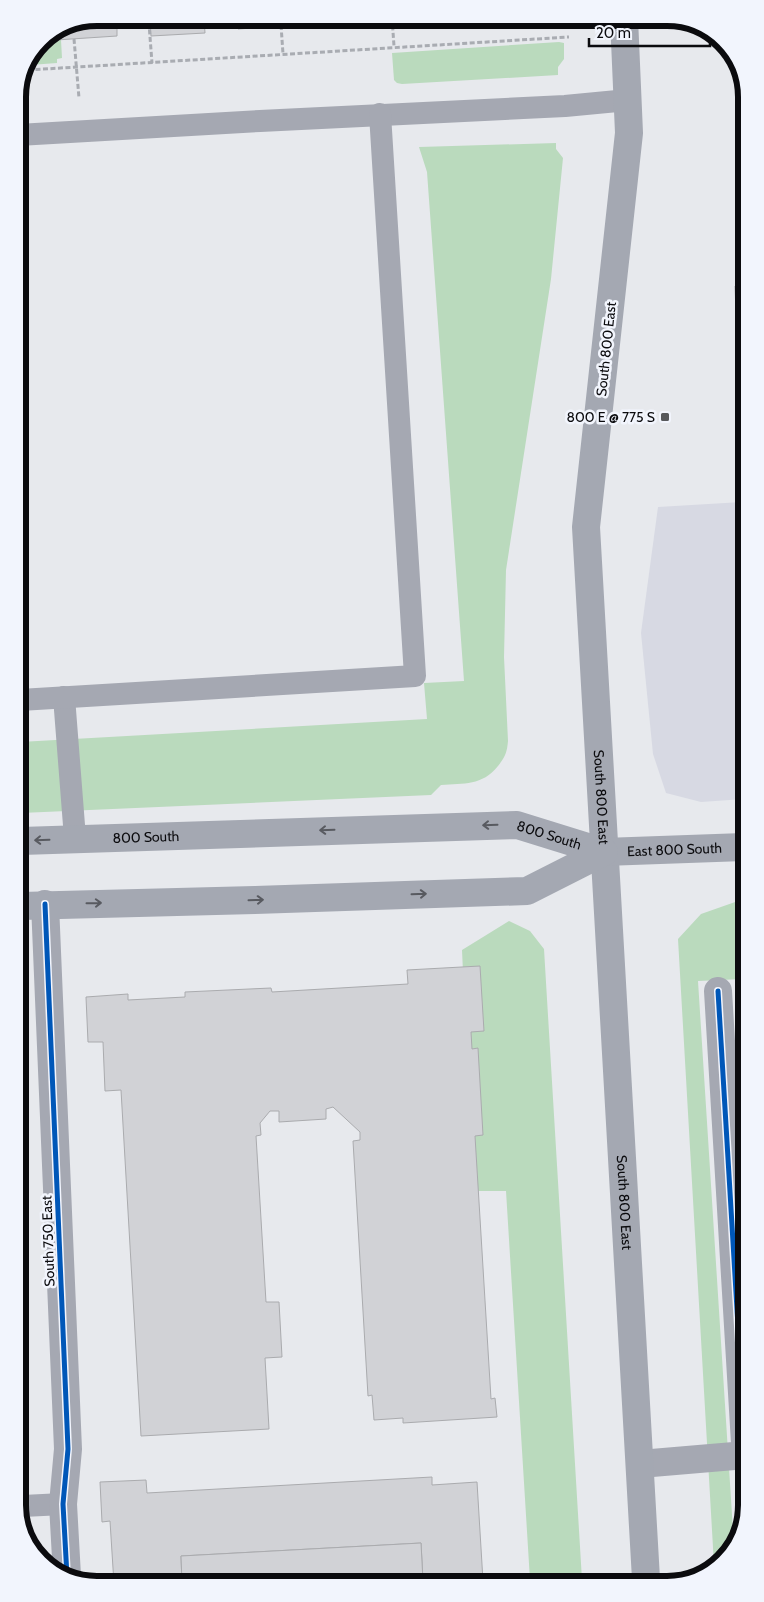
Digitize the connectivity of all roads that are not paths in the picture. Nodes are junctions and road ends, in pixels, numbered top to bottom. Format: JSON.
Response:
{"nodes":[{"id":1,"x":624,"y":26,"type":"edge"},
{"id":2,"x":628,"y":100,"type":"junction"},
{"id":3,"x":380,"y":114,"type":"junction"},
{"id":4,"x":26,"y":134,"type":"edge"},
{"id":5,"x":64,"y":697,"type":"junction"},
{"id":6,"x":26,"y":700,"type":"edge"},
{"id":7,"x":75,"y":838,"type":"junction"},
{"id":8,"x":26,"y":841,"type":"edge"},
{"id":9,"x":738,"y":847,"type":"edge"},
{"id":10,"x":604,"y":852,"type":"junction"},
{"id":11,"x":33,"y":905,"type":"edge"},
{"id":12,"x":718,"y":991,"type":"dead end"},
{"id":13,"x":738,"y":1322,"type":"edge"},
{"id":14,"x":738,"y":1456,"type":"edge"},
{"id":15,"x":640,"y":1464,"type":"junction"},
{"id":16,"x":63,"y":1504,"type":"junction"},
{"id":17,"x":26,"y":1506,"type":"edge"},
{"id":18,"x":67,"y":1568,"type":"edge"},
{"id":19,"x":646,"y":1576,"type":"edge"}],
"edges":[{"from":1,"to":2,"type":"main road","name":"South 800 East"},
{"from":2,"to":3,"type":"lane"},
{"from":2,"to":10,"type":"main road","name":"South 800 East"},
{"from":3,"to":4,"type":"lane"},
{"from":3,"to":5,"type":"lane"},
{"from":5,"to":6,"type":"lane"},
{"from":5,"to":7,"type":"lane"},
{"from":7,"to":8,"type":"main road","name":"800 South","one_way":true},
{"from":10,"to":7,"type":"main road","name":"800 South","one_way":true},
{"from":9,"to":10,"type":"main road","name":"East 800 South"},
{"from":11,"to":10,"type":"main road","name":"800 South","one_way":true},
{"from":10,"to":15,"type":"main road","name":"South 800 East"},
{"from":11,"to":16,"type":"street","name":"South 750 East"},
{"from":12,"to":13,"type":"street"},
{"from":14,"to":15,"type":"street"},
{"from":15,"to":19,"type":"main road","name":"South 800 East"},
{"from":16,"to":17,"type":"lane"},
{"from":16,"to":18,"type":"street","name":"South 750 East"}]}
